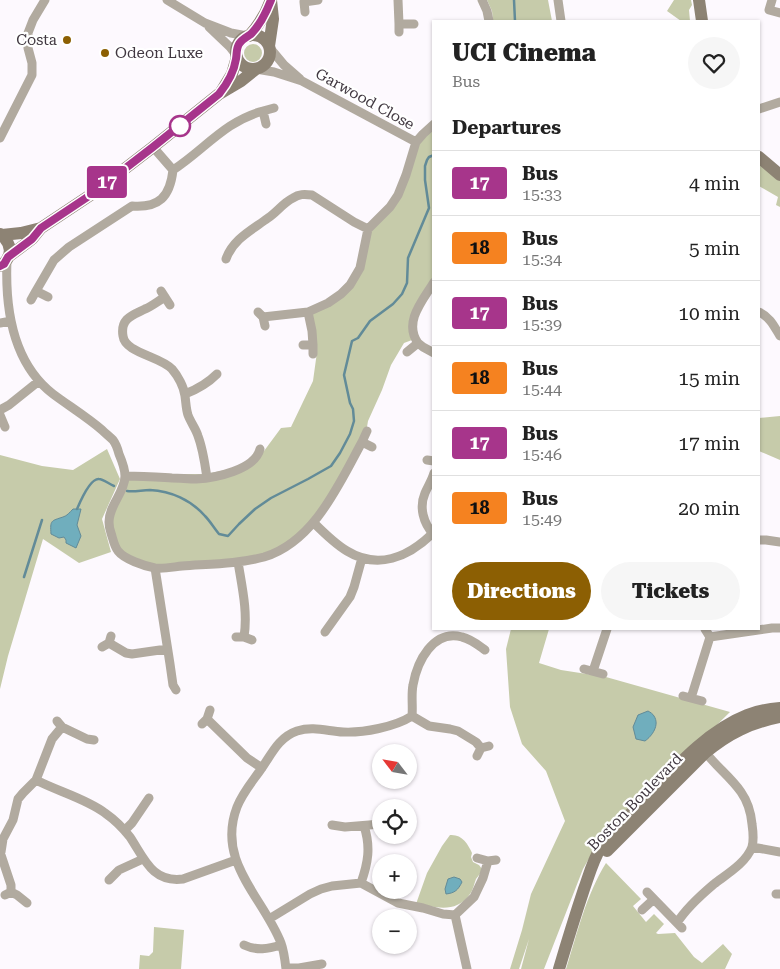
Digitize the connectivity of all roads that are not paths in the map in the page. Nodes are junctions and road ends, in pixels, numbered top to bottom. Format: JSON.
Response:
{"nodes":[{"id":1,"x":45,"y":0,"type":"edge"},
{"id":2,"x":167,"y":0,"type":"edge"},
{"id":3,"x":271,"y":0,"type":"edge"},
{"id":4,"x":318,"y":0,"type":"edge"},
{"id":5,"x":398,"y":0,"type":"edge"},
{"id":6,"x":482,"y":0,"type":"edge"},
{"id":7,"x":558,"y":0,"type":"edge"},
{"id":8,"x":699,"y":0,"type":"edge"},
{"id":9,"x":772,"y":0,"type":"edge"},
{"id":10,"x":303,"y":1,"type":"edge"},
{"id":11,"x":305,"y":12,"type":"dead end"},
{"id":12,"x":780,"y":13,"type":"edge"},
{"id":13,"x":489,"y":20,"type":"edge"},
{"id":14,"x":561,"y":20,"type":"edge"},
{"id":15,"x":702,"y":20,"type":"edge"},
{"id":16,"x":205,"y":23,"type":"junction"},
{"id":17,"x":414,"y":24,"type":"dead end"},
{"id":18,"x":248,"y":36,"type":"junction"},
{"id":19,"x":269,"y":46,"type":"junction"},
{"id":20,"x":237,"y":57,"type":"junction"},
{"id":21,"x":256,"y":69,"type":"junction"},
{"id":22,"x":302,"y":80,"type":"junction"},
{"id":23,"x":219,"y":94,"type":"junction"},
{"id":24,"x":780,"y":102,"type":"edge"},
{"id":25,"x":274,"y":108,"type":"dead end"},
{"id":26,"x":760,"y":109,"type":"edge"},
{"id":27,"x":262,"y":111,"type":"junction"},
{"id":28,"x":266,"y":124,"type":"dead end"},
{"id":29,"x":432,"y":126,"type":"edge"},
{"id":30,"x":0,"y":138,"type":"edge"},
{"id":31,"x":416,"y":142,"type":"junction"},
{"id":32,"x":153,"y":147,"type":"junction"},
{"id":33,"x":760,"y":157,"type":"edge"},
{"id":34,"x":173,"y":170,"type":"junction"},
{"id":35,"x":780,"y":175,"type":"edge"},
{"id":36,"x":41,"y":228,"type":"junction"},
{"id":37,"x":368,"y":229,"type":"junction"},
{"id":38,"x":1,"y":234,"type":"edge"},
{"id":39,"x":5,"y":261,"type":"edge"},
{"id":40,"x":227,"y":261,"type":"dead end"},
{"id":41,"x":432,"y":285,"type":"edge"},
{"id":42,"x":36,"y":291,"type":"junction"},
{"id":43,"x":0,"y":293,"type":"edge"},
{"id":44,"x":48,"y":297,"type":"dead end"},
{"id":45,"x":165,"y":298,"type":"dead end"},
{"id":46,"x":31,"y":300,"type":"dead end"},
{"id":47,"x":8,"y":308,"type":"junction"},
{"id":48,"x":308,"y":312,"type":"junction"},
{"id":49,"x":760,"y":313,"type":"edge"},
{"id":50,"x":262,"y":318,"type":"dead end"},
{"id":51,"x":11,"y":321,"type":"junction"},
{"id":52,"x":0,"y":323,"type":"edge"},
{"id":53,"x":780,"y":336,"type":"edge"},
{"id":54,"x":418,"y":343,"type":"junction"},
{"id":55,"x":303,"y":345,"type":"dead end"},
{"id":56,"x":407,"y":352,"type":"dead end"},
{"id":57,"x":432,"y":352,"type":"edge"},
{"id":58,"x":217,"y":374,"type":"dead end"},
{"id":59,"x":39,"y":381,"type":"junction"},
{"id":60,"x":185,"y":394,"type":"junction"},
{"id":61,"x":0,"y":410,"type":"edge"},
{"id":62,"x":0,"y":415,"type":"edge"},
{"id":63,"x":5,"y":427,"type":"dead end"},
{"id":64,"x":367,"y":431,"type":"dead end"},
{"id":65,"x":362,"y":442,"type":"junction"},
{"id":66,"x":260,"y":447,"type":"dead end"},
{"id":67,"x":372,"y":447,"type":"dead end"},
{"id":68,"x":125,"y":476,"type":"junction"},
{"id":69,"x":208,"y":478,"type":"junction"},
{"id":70,"x":432,"y":478,"type":"edge"},
{"id":71,"x":314,"y":523,"type":"junction"},
{"id":72,"x":432,"y":532,"type":"edge"},
{"id":73,"x":432,"y":535,"type":"edge"},
{"id":74,"x":760,"y":540,"type":"edge"},
{"id":75,"x":780,"y":542,"type":"edge"},
{"id":76,"x":362,"y":558,"type":"junction"},
{"id":77,"x":238,"y":562,"type":"junction"},
{"id":78,"x":155,"y":568,"type":"junction"},
{"id":79,"x":780,"y":628,"type":"edge"},
{"id":80,"x":760,"y":629,"type":"edge"},
{"id":81,"x":607,"y":630,"type":"edge"},
{"id":82,"x":746,"y":630,"type":"edge"},
{"id":83,"x":708,"y":633,"type":"edge"},
{"id":84,"x":324,"y":634,"type":"dead end"},
{"id":85,"x":244,"y":638,"type":"dead end"},
{"id":86,"x":107,"y":642,"type":"dead end"},
{"id":87,"x":167,"y":649,"type":"junction"},
{"id":88,"x":486,"y":651,"type":"dead end"},
{"id":89,"x":603,"y":674,"type":"dead end"},
{"id":90,"x":176,"y":690,"type":"dead end"},
{"id":91,"x":702,"y":701,"type":"dead end"},
{"id":92,"x":780,"y":708,"type":"edge"},
{"id":93,"x":412,"y":716,"type":"junction"},
{"id":94,"x":780,"y":717,"type":"edge"},
{"id":95,"x":206,"y":718,"type":"dead end"},
{"id":96,"x":94,"y":740,"type":"dead end"},
{"id":97,"x":702,"y":749,"type":"junction"},
{"id":98,"x":482,"y":750,"type":"dead end"},
{"id":99,"x":262,"y":768,"type":"junction"},
{"id":100,"x":36,"y":780,"type":"junction"},
{"id":101,"x":150,"y":797,"type":"dead end"},
{"id":102,"x":332,"y":825,"type":"dead end"},
{"id":103,"x":372,"y":825,"type":"edge"},
{"id":104,"x":364,"y":826,"type":"junction"},
{"id":105,"x":124,"y":830,"type":"junction"},
{"id":106,"x":752,"y":847,"type":"junction"},
{"id":107,"x":0,"y":852,"type":"edge"},
{"id":108,"x":780,"y":852,"type":"edge"},
{"id":109,"x":477,"y":858,"type":"dead end"},
{"id":110,"x":143,"y":859,"type":"junction"},
{"id":111,"x":236,"y":860,"type":"junction"},
{"id":112,"x":109,"y":880,"type":"dead end"},
{"id":113,"x":361,"y":883,"type":"junction"},
{"id":114,"x":647,"y":892,"type":"dead end"},
{"id":115,"x":654,"y":900,"type":"junction"},
{"id":116,"x":27,"y":903,"type":"dead end"},
{"id":117,"x":642,"y":910,"type":"dead end"},
{"id":118,"x":455,"y":915,"type":"junction"},
{"id":119,"x":269,"y":918,"type":"junction"},
{"id":120,"x":281,"y":944,"type":"junction"},
{"id":121,"x":244,"y":945,"type":"dead end"},
{"id":122,"x":322,"y":964,"type":"dead end"},
{"id":123,"x":286,"y":969,"type":"edge"},
{"id":124,"x":467,"y":969,"type":"edge"},
{"id":125,"x":558,"y":969,"type":"edge"}],
"edges":[{"from":1,"to":30,"type":"street"},
{"from":2,"to":16,"type":"street"},
{"from":3,"to":18,"type":"street"},
{"from":3,"to":19,"type":"street"},
{"from":4,"to":10,"type":"street"},
{"from":5,"to":17,"type":"street"},
{"from":6,"to":13,"type":"street"},
{"from":7,"to":14,"type":"street"},
{"from":8,"to":15,"type":"street"},
{"from":9,"to":12,"type":"street"},
{"from":10,"to":11,"type":"street"},
{"from":16,"to":18,"type":"street"},
{"from":16,"to":20,"type":"street"},
{"from":18,"to":19,"type":"street"},
{"from":18,"to":20,"type":"street"},
{"from":19,"to":21,"type":"street"},
{"from":19,"to":22,"type":"street","name":"Garwood Close"},
{"from":20,"to":21,"type":"street"},
{"from":20,"to":23,"type":"street"},
{"from":21,"to":22,"type":"street","name":"Garwood Close"},
{"from":21,"to":23,"type":"street"},
{"from":22,"to":31,"type":"street","name":"Garwood Close"},
{"from":23,"to":32,"type":"street"},
{"from":24,"to":26,"type":"street"},
{"from":25,"to":27,"type":"street"},
{"from":27,"to":28,"type":"street"},
{"from":27,"to":34,"type":"street"},
{"from":29,"to":31,"type":"street","name":"Garwood Close"},
{"from":31,"to":37,"type":"street","name":"Garwood Close"},
{"from":32,"to":34,"type":"street"},
{"from":32,"to":36,"type":"street"},
{"from":33,"to":35,"type":"street"},
{"from":34,"to":42,"type":"street"},
{"from":36,"to":38,"type":"street"},
{"from":36,"to":39,"type":"street"},
{"from":37,"to":40,"type":"street"},
{"from":37,"to":48,"type":"street"},
{"from":38,"to":39,"type":"street"},
{"from":39,"to":47,"type":"street"},
{"from":41,"to":54,"type":"street"},
{"from":42,"to":44,"type":"street"},
{"from":42,"to":46,"type":"street"},
{"from":43,"to":47,"type":"street"},
{"from":45,"to":60,"type":"street"},
{"from":47,"to":51,"type":"street"},
{"from":48,"to":50,"type":"street"},
{"from":48,"to":55,"type":"street"},
{"from":49,"to":53,"type":"street"},
{"from":51,"to":52,"type":"street"},
{"from":51,"to":59,"type":"street"},
{"from":54,"to":56,"type":"street"},
{"from":54,"to":57,"type":"street"},
{"from":58,"to":60,"type":"street"},
{"from":59,"to":61,"type":"street"},
{"from":59,"to":68,"type":"street"},
{"from":60,"to":69,"type":"street"},
{"from":62,"to":63,"type":"street"},
{"from":64,"to":65,"type":"street"},
{"from":65,"to":67,"type":"street"},
{"from":65,"to":71,"type":"street"},
{"from":66,"to":69,"type":"street"},
{"from":68,"to":69,"type":"street"},
{"from":68,"to":78,"type":"street"},
{"from":70,"to":72,"type":"street"},
{"from":71,"to":76,"type":"street"},
{"from":71,"to":77,"type":"street"},
{"from":73,"to":76,"type":"street"},
{"from":74,"to":75,"type":"street"},
{"from":76,"to":84,"type":"street"},
{"from":77,"to":78,"type":"street"},
{"from":77,"to":85,"type":"street"},
{"from":78,"to":87,"type":"street"},
{"from":79,"to":80,"type":"street"},
{"from":81,"to":89,"type":"street"},
{"from":82,"to":83,"type":"street"},
{"from":83,"to":91,"type":"street"},
{"from":86,"to":87,"type":"street"},
{"from":87,"to":90,"type":"street"},
{"from":88,"to":93,"type":"street"},
{"from":92,"to":97,"type":"street","name":"Boston Boulevard"},
{"from":93,"to":98,"type":"street"},
{"from":93,"to":99,"type":"street"},
{"from":94,"to":97,"type":"street","name":"Boston Boulevard"},
{"from":95,"to":99,"type":"street"},
{"from":96,"to":100,"type":"street"},
{"from":97,"to":106,"type":"street"},
{"from":97,"to":125,"type":"street","name":"Boston Boulevard"},
{"from":99,"to":111,"type":"street"},
{"from":100,"to":105,"type":"street"},
{"from":100,"to":107,"type":"street"},
{"from":101,"to":105,"type":"street"},
{"from":102,"to":104,"type":"street"},
{"from":103,"to":104,"type":"street"},
{"from":104,"to":113,"type":"street"},
{"from":105,"to":110,"type":"street"},
{"from":106,"to":108,"type":"street"},
{"from":106,"to":115,"type":"street"},
{"from":107,"to":116,"type":"street"},
{"from":109,"to":118,"type":"street"},
{"from":110,"to":111,"type":"street"},
{"from":110,"to":112,"type":"street"},
{"from":111,"to":119,"type":"street"},
{"from":113,"to":118,"type":"street"},
{"from":113,"to":119,"type":"street"},
{"from":114,"to":115,"type":"street"},
{"from":115,"to":117,"type":"street"},
{"from":118,"to":124,"type":"street"},
{"from":119,"to":120,"type":"street"},
{"from":120,"to":121,"type":"street"},
{"from":120,"to":123,"type":"street"},
{"from":122,"to":123,"type":"street"}]}
